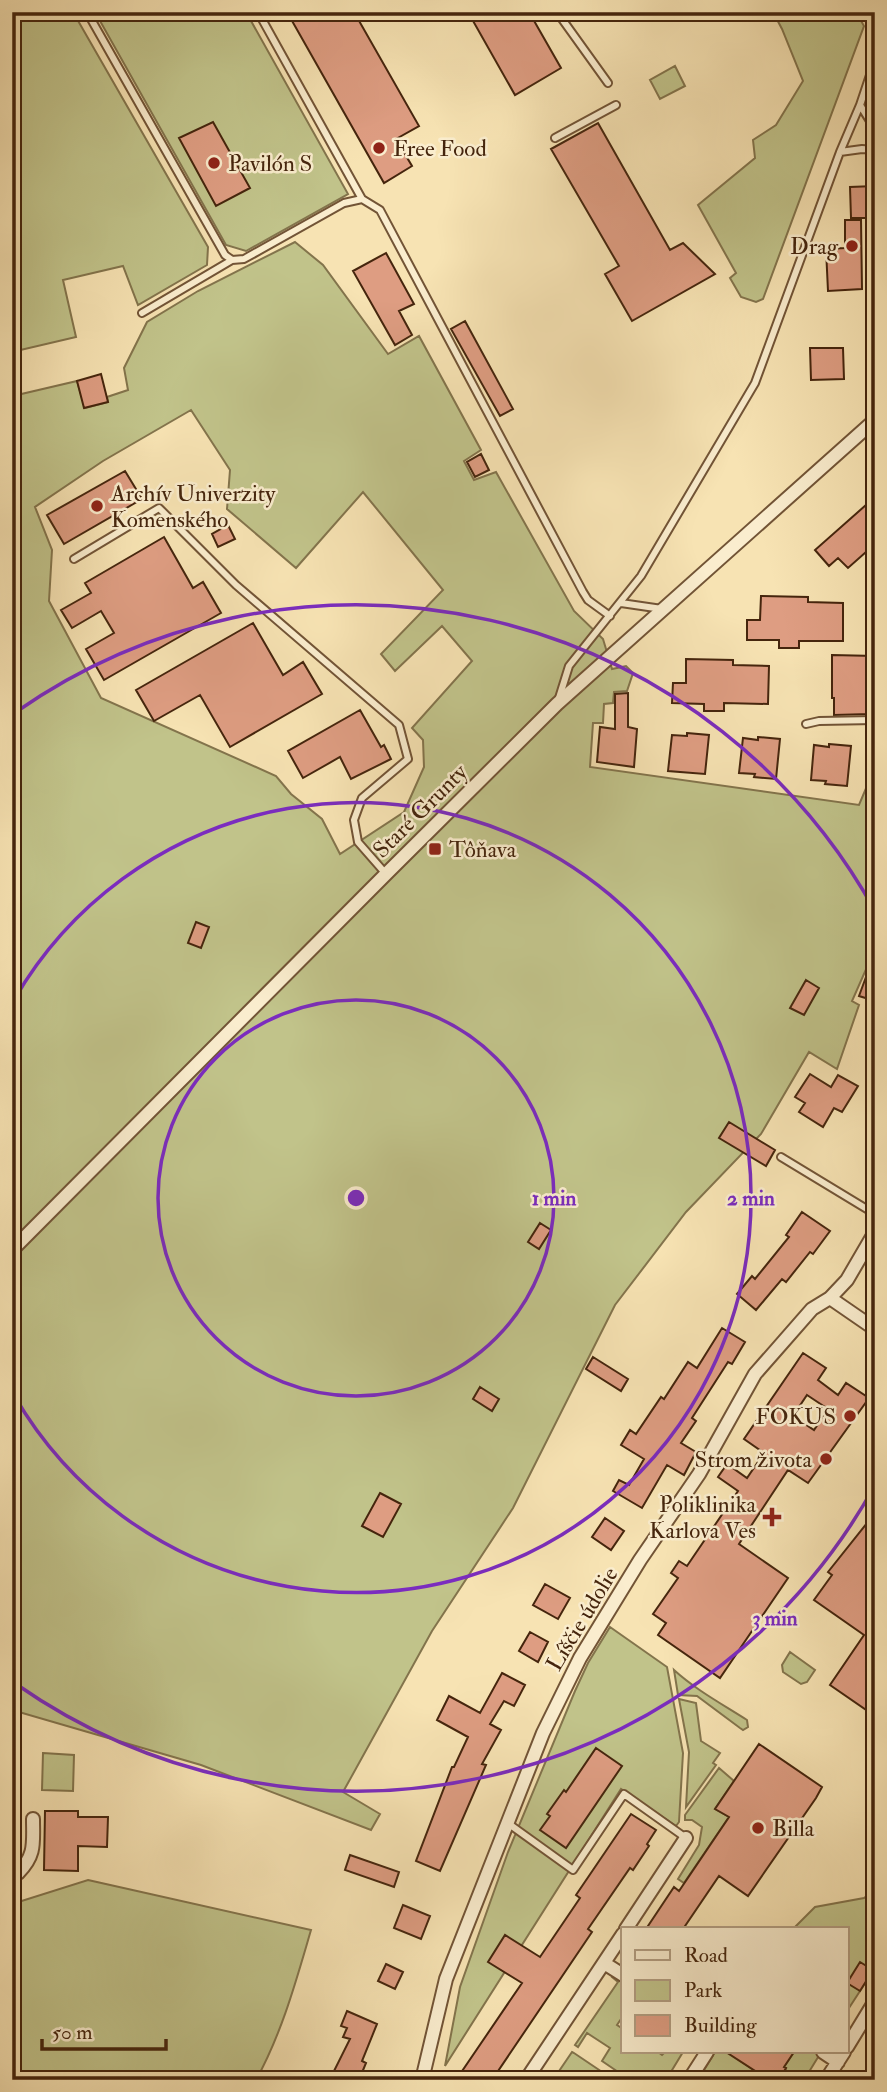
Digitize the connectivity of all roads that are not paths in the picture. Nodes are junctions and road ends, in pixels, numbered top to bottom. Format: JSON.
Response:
{"nodes":[{"id":1,"x":87,"y":12,"type":"edge"},
{"id":2,"x":258,"y":12,"type":"edge"},
{"id":3,"x":557,"y":12,"type":"edge"},
{"id":4,"x":866,"y":12,"type":"edge"},
{"id":5,"x":875,"y":27,"type":"edge"},
{"id":6,"x":875,"y":60,"type":"edge"},
{"id":7,"x":608,"y":83,"type":"dead end"},
{"id":8,"x":616,"y":105,"type":"dead end"},
{"id":9,"x":860,"y":105,"type":"junction"},
{"id":10,"x":875,"y":129,"type":"edge"},
{"id":11,"x":555,"y":138,"type":"dead end"},
{"id":12,"x":875,"y":150,"type":"edge"},
{"id":13,"x":840,"y":152,"type":"junction"},
{"id":14,"x":362,"y":199,"type":"junction"},
{"id":15,"x":232,"y":260,"type":"junction"},
{"id":16,"x":142,"y":313,"type":"dead end"},
{"id":17,"x":875,"y":420,"type":"edge"},
{"id":18,"x":74,"y":559,"type":"dead end"},
{"id":19,"x":621,"y":603,"type":"junction"},
{"id":20,"x":662,"y":609,"type":"junction"},
{"id":21,"x":610,"y":616,"type":"junction"},
{"id":22,"x":557,"y":704,"type":"junction"},
{"id":23,"x":875,"y":720,"type":"edge"},
{"id":24,"x":806,"y":724,"type":"dead end"},
{"id":25,"x":386,"y":874,"type":"junction"},
{"id":26,"x":781,"y":1157,"type":"dead end"},
{"id":27,"x":875,"y":1214,"type":"edge"},
{"id":28,"x":875,"y":1233,"type":"edge"},
{"id":29,"x":12,"y":1251,"type":"edge"},
{"id":30,"x":830,"y":1298,"type":"junction"},
{"id":31,"x":875,"y":1329,"type":"edge"},
{"id":32,"x":33,"y":1819,"type":"dead end"},
{"id":33,"x":509,"y":1824,"type":"junction"},
{"id":34,"x":686,"y":1838,"type":"joint"},
{"id":35,"x":12,"y":1872,"type":"edge"},
{"id":36,"x":627,"y":1927,"type":"edge"},
{"id":37,"x":621,"y":1937,"type":"edge"},
{"id":38,"x":604,"y":1963,"type":"junction"},
{"id":39,"x":621,"y":1974,"type":"edge"},
{"id":40,"x":875,"y":2001,"type":"edge"},
{"id":41,"x":848,"y":2045,"type":"edge"},
{"id":42,"x":706,"y":2054,"type":"edge"},
{"id":43,"x":841,"y":2057,"type":"edge"},
{"id":44,"x":422,"y":2080,"type":"edge"},
{"id":45,"x":526,"y":2080,"type":"edge"},
{"id":46,"x":689,"y":2080,"type":"edge"},
{"id":47,"x":826,"y":2080,"type":"edge"}],
"edges":[{"from":1,"to":15,"type":"lane"},
{"from":2,"to":14,"type":"lane"},
{"from":3,"to":7,"type":"lane"},
{"from":4,"to":5,"type":"lane"},
{"from":6,"to":9,"type":"lane"},
{"from":8,"to":11,"type":"lane"},
{"from":9,"to":10,"type":"lane"},
{"from":9,"to":13,"type":"lane"},
{"from":12,"to":13,"type":"lane"},
{"from":13,"to":19,"type":"lane"},
{"from":14,"to":15,"type":"lane"},
{"from":14,"to":21,"type":"lane"},
{"from":15,"to":16,"type":"lane"},
{"from":17,"to":20,"type":"street","name":"Staré Grunty"},
{"from":18,"to":25,"type":"lane"},
{"from":19,"to":20,"type":"lane"},
{"from":19,"to":21,"type":"lane"},
{"from":20,"to":22,"type":"street","name":"Staré Grunty"},
{"from":21,"to":22,"type":"lane"},
{"from":22,"to":25,"type":"street","name":"Staré Grunty"},
{"from":23,"to":24,"type":"lane"},
{"from":25,"to":29,"type":"street","name":"Staré Grunty"},
{"from":26,"to":27,"type":"lane"},
{"from":28,"to":30,"type":"street","name":"Líščie údolie"},
{"from":30,"to":31,"type":"street"},
{"from":30,"to":33,"type":"street","name":"Líščie údolie"},
{"from":32,"to":35,"type":"street"},
{"from":33,"to":34,"type":"lane"},
{"from":33,"to":44,"type":"street","name":"Líščie údolie"},
{"from":34,"to":36,"type":"street"},
{"from":37,"to":38,"type":"street"},
{"from":38,"to":39,"type":"street"},
{"from":38,"to":45,"type":"street"},
{"from":40,"to":41,"type":"street"},
{"from":42,"to":46,"type":"street"},
{"from":43,"to":47,"type":"street"}]}
